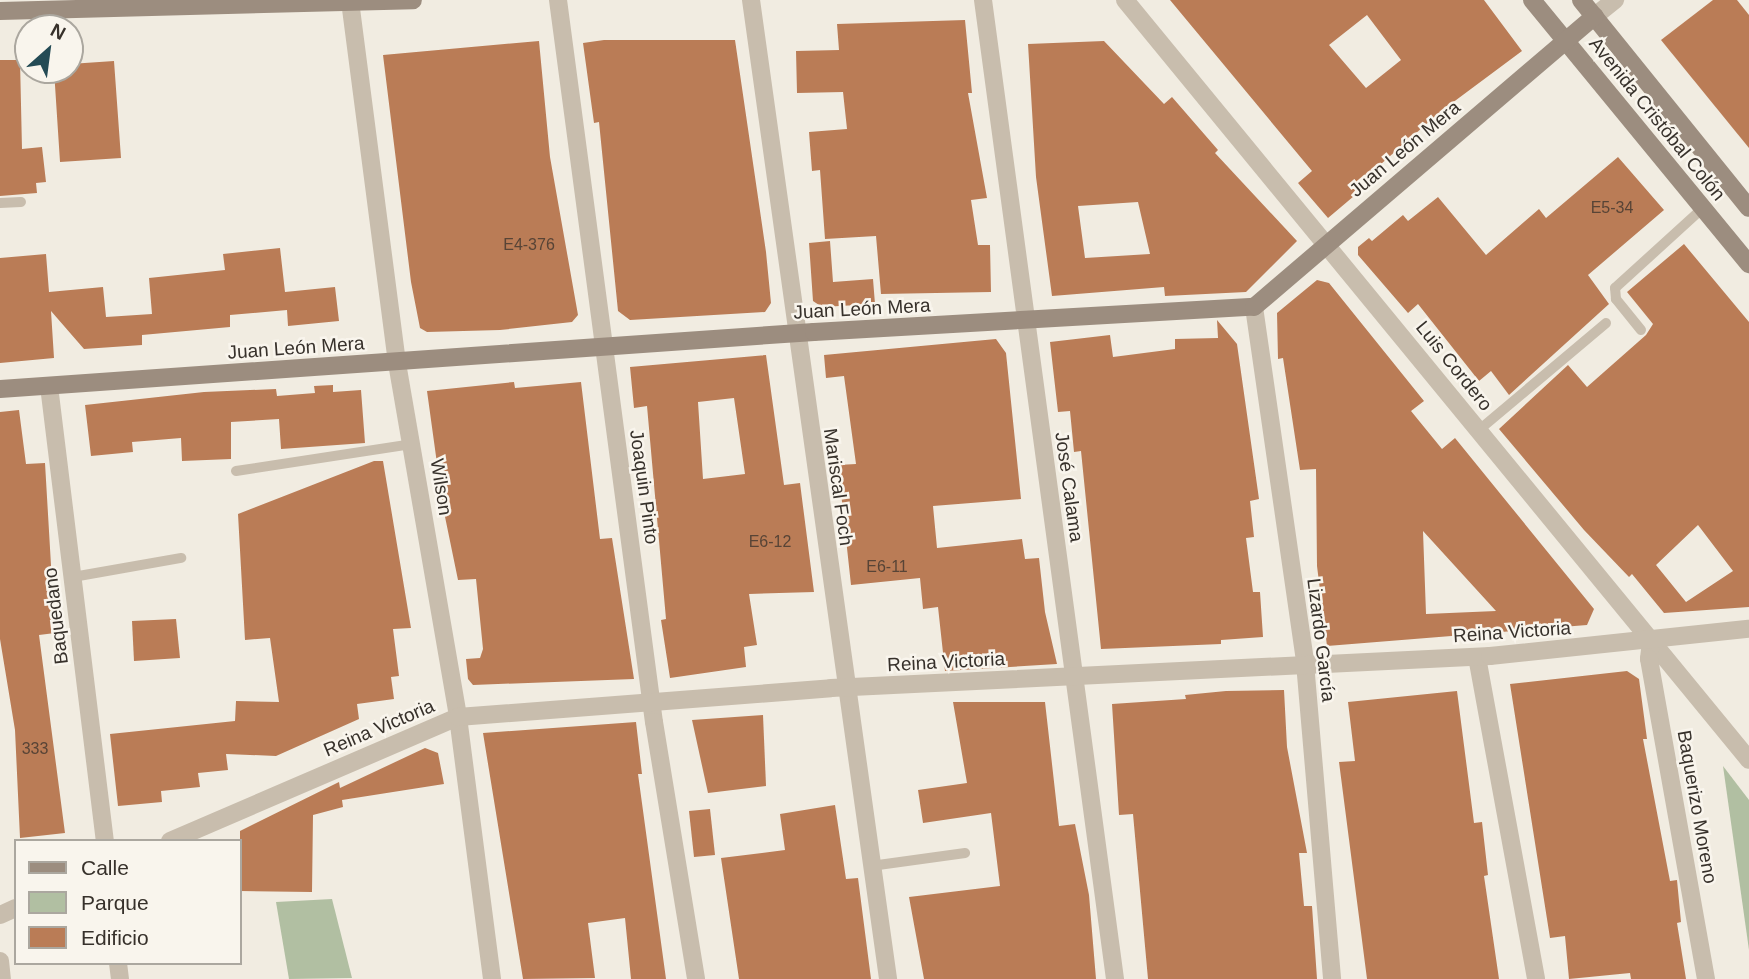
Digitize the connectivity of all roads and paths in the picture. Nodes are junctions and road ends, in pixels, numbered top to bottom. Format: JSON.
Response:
{"nodes":[{"id":1,"x":413,"y":0,"type":"edge"},
{"id":2,"x":558,"y":0,"type":"edge"},
{"id":3,"x":751,"y":0,"type":"edge"},
{"id":4,"x":982,"y":0,"type":"edge"},
{"id":5,"x":1125,"y":0,"type":"edge"},
{"id":6,"x":1532,"y":0,"type":"edge"},
{"id":7,"x":1581,"y":0,"type":"edge"},
{"id":8,"x":1615,"y":0,"type":"edge"},
{"id":9,"x":340,"y":1,"type":"edge"},
{"id":10,"x":0,"y":11,"type":"edge"},
{"id":11,"x":1595,"y":16,"type":"junction"},
{"id":12,"x":1566,"y":40,"type":"junction"},
{"id":13,"x":21,"y":202,"type":"dead end"},
{"id":14,"x":0,"y":203,"type":"edge"},
{"id":15,"x":1703,"y":208,"type":"junction"},
{"id":16,"x":1749,"y":208,"type":"edge"},
{"id":17,"x":1326,"y":242,"type":"junction"},
{"id":18,"x":1749,"y":264,"type":"edge"},
{"id":19,"x":1254,"y":307,"type":"junction"},
{"id":20,"x":1024,"y":322,"type":"junction"},
{"id":21,"x":1606,"y":323,"type":"dead end"},
{"id":22,"x":1641,"y":330,"type":"dead end"},
{"id":23,"x":795,"y":334,"type":"junction"},
{"id":24,"x":603,"y":348,"type":"junction"},
{"id":25,"x":397,"y":363,"type":"junction"},
{"id":26,"x":49,"y":386,"type":"junction"},
{"id":27,"x":0,"y":389,"type":"edge"},
{"id":28,"x":1479,"y":430,"type":"junction"},
{"id":29,"x":413,"y":444,"type":"junction"},
{"id":30,"x":236,"y":471,"type":"dead end"},
{"id":31,"x":181,"y":558,"type":"dead end"},
{"id":32,"x":73,"y":577,"type":"junction"},
{"id":33,"x":1749,"y":629,"type":"edge"},
{"id":34,"x":1651,"y":642,"type":"junction"},
{"id":35,"x":1477,"y":657,"type":"junction"},
{"id":36,"x":1305,"y":663,"type":"junction"},
{"id":37,"x":1076,"y":677,"type":"junction"},
{"id":38,"x":844,"y":688,"type":"junction"},
{"id":39,"x":652,"y":700,"type":"junction"},
{"id":40,"x":458,"y":717,"type":"junction"},
{"id":41,"x":1749,"y":760,"type":"edge"},
{"id":42,"x":105,"y":839,"type":"edge"},
{"id":43,"x":175,"y":839,"type":"edge"},
{"id":44,"x":965,"y":853,"type":"dead end"},
{"id":45,"x":871,"y":866,"type":"junction"},
{"id":46,"x":0,"y":961,"type":"edge"},
{"id":47,"x":2,"y":979,"type":"edge"},
{"id":48,"x":492,"y":979,"type":"edge"},
{"id":49,"x":696,"y":979,"type":"edge"},
{"id":50,"x":888,"y":979,"type":"edge"},
{"id":51,"x":1115,"y":979,"type":"edge"},
{"id":52,"x":1332,"y":979,"type":"edge"},
{"id":53,"x":1536,"y":979,"type":"edge"},
{"id":54,"x":1706,"y":979,"type":"edge"}],
"edges":[{"from":1,"to":9,"type":"street"},
{"from":2,"to":24,"type":"street","name":"Joaquin Pinto"},
{"from":3,"to":23,"type":"street","name":"Mariscal Foch"},
{"from":4,"to":20,"type":"street","name":"José Calama"},
{"from":5,"to":17,"type":"street","name":"Luis Cordero"},
{"from":6,"to":12,"type":"street","name":"Avenida Cristóbal Colón"},
{"from":7,"to":11,"type":"street","name":"Avenida Cristóbal Colón"},
{"from":8,"to":11,"type":"street","name":"Juan León Mera"},
{"from":9,"to":10,"type":"street"},
{"from":9,"to":25,"type":"street","name":"Wilson"},
{"from":11,"to":12,"type":"street","name":"Juan León Mera"},
{"from":11,"to":16,"type":"street","name":"Avenida Cristóbal Colón"},
{"from":12,"to":15,"type":"street","name":"Avenida Cristóbal Colón"},
{"from":12,"to":17,"type":"street","name":"Juan León Mera"},
{"from":13,"to":14,"type":"lane"},
{"from":15,"to":18,"type":"street","name":"Avenida Cristóbal Colón"},
{"from":15,"to":22,"type":"lane"},
{"from":17,"to":19,"type":"street","name":"Juan León Mera"},
{"from":17,"to":28,"type":"street","name":"Luis Cordero"},
{"from":19,"to":20,"type":"street","name":"Juan León Mera"},
{"from":19,"to":36,"type":"street","name":"Lizardo García"},
{"from":20,"to":23,"type":"street","name":"Juan León Mera"},
{"from":20,"to":37,"type":"street","name":"José Calama"},
{"from":21,"to":28,"type":"lane"},
{"from":23,"to":24,"type":"street","name":"Juan León Mera"},
{"from":23,"to":38,"type":"street","name":"Mariscal Foch"},
{"from":24,"to":25,"type":"street","name":"Juan León Mera"},
{"from":24,"to":39,"type":"street","name":"Joaquin Pinto"},
{"from":25,"to":26,"type":"street","name":"Juan León Mera"},
{"from":25,"to":29,"type":"street","name":"Wilson"},
{"from":26,"to":27,"type":"street","name":"Juan León Mera"},
{"from":26,"to":32,"type":"street","name":"Baquedano"},
{"from":28,"to":34,"type":"street","name":"Luis Cordero"},
{"from":29,"to":30,"type":"lane"},
{"from":29,"to":40,"type":"street","name":"Wilson"},
{"from":31,"to":32,"type":"lane"},
{"from":32,"to":42,"type":"street","name":"Baquedano"},
{"from":33,"to":34,"type":"street","name":"Reina Victoria"},
{"from":34,"to":35,"type":"street","name":"Reina Victoria"},
{"from":34,"to":41,"type":"street","name":"Luis Cordero"},
{"from":34,"to":54,"type":"street","name":"Baquerizo Moreno"},
{"from":35,"to":36,"type":"street","name":"Reina Victoria"},
{"from":35,"to":53,"type":"street"},
{"from":36,"to":37,"type":"street","name":"Reina Victoria"},
{"from":36,"to":52,"type":"street","name":"Lizardo García"},
{"from":37,"to":38,"type":"street","name":"Reina Victoria"},
{"from":37,"to":51,"type":"street","name":"José Calama"},
{"from":38,"to":39,"type":"street","name":"Reina Victoria"},
{"from":38,"to":45,"type":"street","name":"Mariscal Foch"},
{"from":39,"to":40,"type":"street","name":"Reina Victoria"},
{"from":39,"to":49,"type":"street","name":"Joaquin Pinto"},
{"from":40,"to":43,"type":"street","name":"Reina Victoria"},
{"from":40,"to":48,"type":"street","name":"Wilson"},
{"from":44,"to":45,"type":"lane"},
{"from":45,"to":50,"type":"street","name":"Mariscal Foch"},
{"from":46,"to":47,"type":"street"}]}
